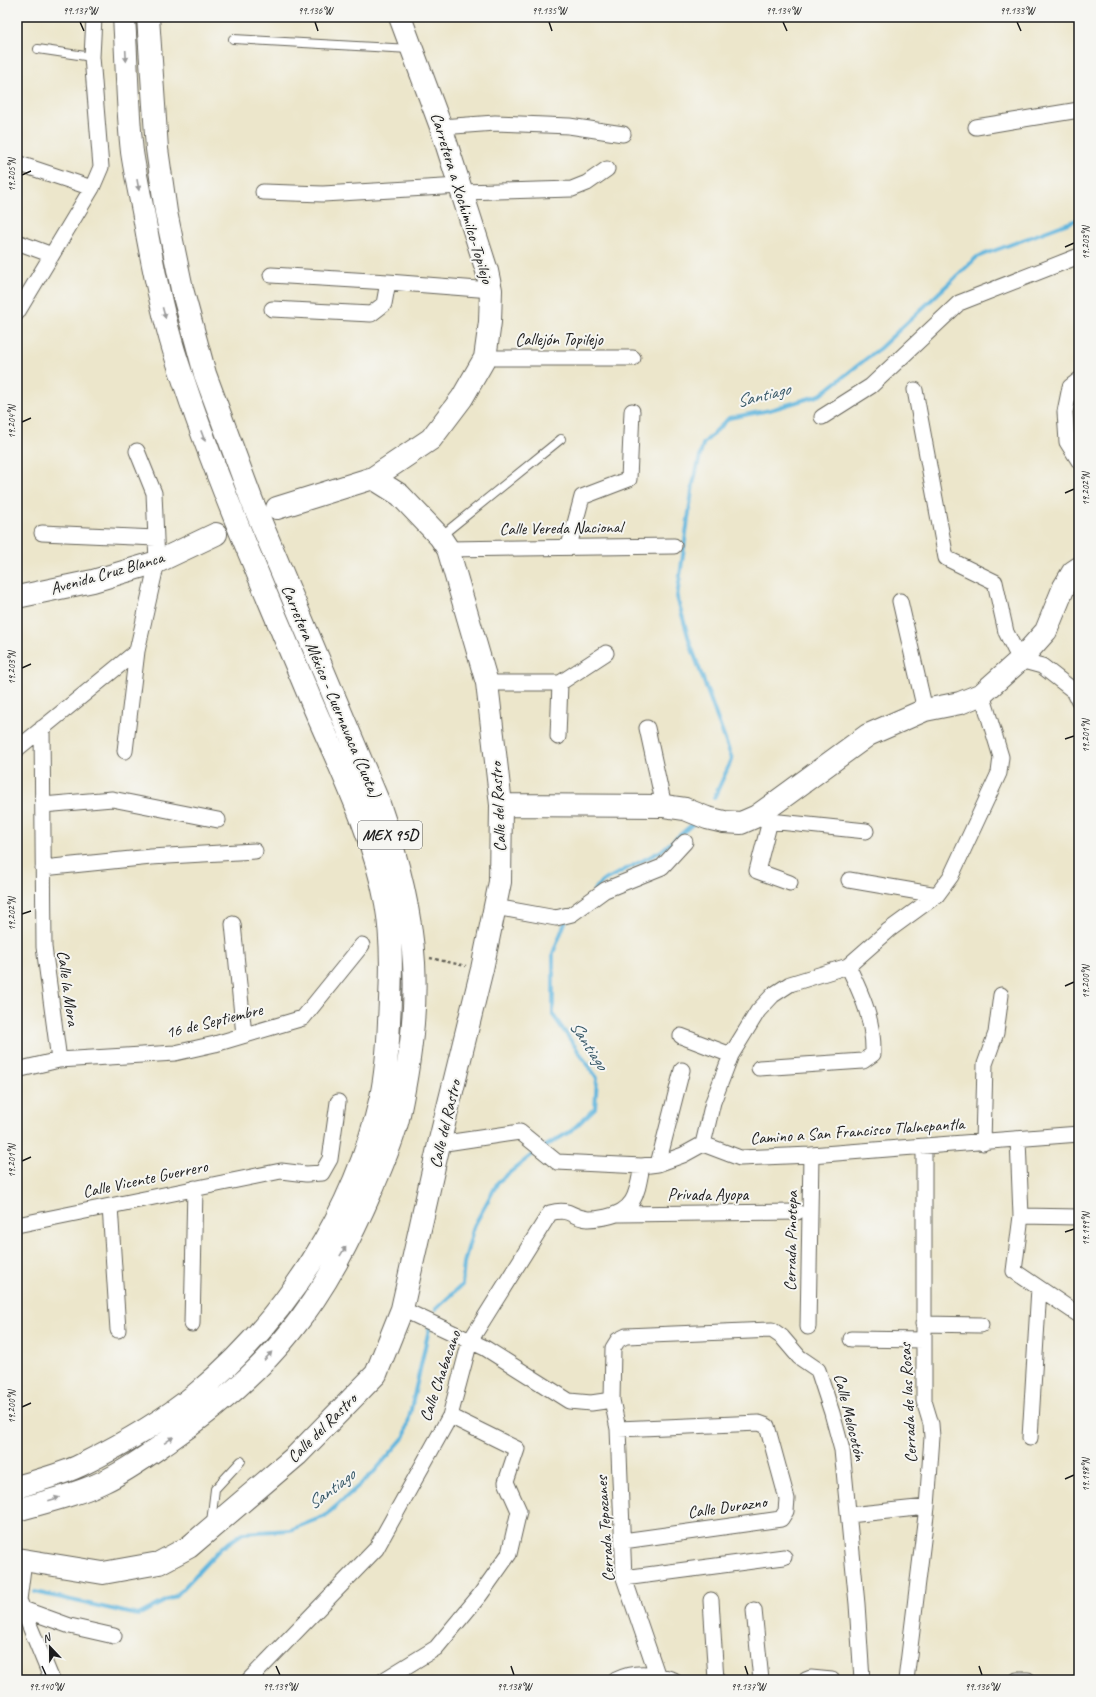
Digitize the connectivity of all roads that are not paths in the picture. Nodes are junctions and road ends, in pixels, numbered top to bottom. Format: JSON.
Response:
{"nodes":[{"id":1,"x":94,"y":17,"type":"edge"},
{"id":2,"x":124,"y":17,"type":"edge"},
{"id":3,"x":148,"y":17,"type":"edge"},
{"id":4,"x":400,"y":17,"type":"edge"},
{"id":5,"x":233,"y":38,"type":"dead end"},
{"id":6,"x":38,"y":49,"type":"dead end"},
{"id":7,"x":413,"y":49,"type":"junction"},
{"id":8,"x":92,"y":57,"type":"junction"},
{"id":9,"x":1079,"y":110,"type":"edge"},
{"id":10,"x":441,"y":127,"type":"junction"},
{"id":11,"x":976,"y":127,"type":"dead end"},
{"id":12,"x":622,"y":134,"type":"dead end"},
{"id":13,"x":17,"y":163,"type":"edge"},
{"id":14,"x":606,"y":169,"type":"dead end"},
{"id":15,"x":92,"y":188,"type":"junction"},
{"id":16,"x":461,"y":189,"type":"junction"},
{"id":17,"x":263,"y":192,"type":"dead end"},
{"id":18,"x":17,"y":242,"type":"edge"},
{"id":19,"x":52,"y":255,"type":"junction"},
{"id":20,"x":1079,"y":256,"type":"edge"},
{"id":21,"x":271,"y":275,"type":"dead end"},
{"id":22,"x":388,"y":282,"type":"junction"},
{"id":23,"x":491,"y":290,"type":"junction"},
{"id":24,"x":272,"y":309,"type":"dead end"},
{"id":25,"x":17,"y":313,"type":"edge"},
{"id":26,"x":485,"y":358,"type":"junction"},
{"id":27,"x":633,"y":358,"type":"dead end"},
{"id":28,"x":1079,"y":380,"type":"edge"},
{"id":29,"x":915,"y":390,"type":"dead end"},
{"id":30,"x":632,"y":411,"type":"dead end"},
{"id":31,"x":822,"y":417,"type":"dead end"},
{"id":32,"x":561,"y":439,"type":"dead end"},
{"id":33,"x":137,"y":451,"type":"dead end"},
{"id":34,"x":1079,"y":461,"type":"edge"},
{"id":35,"x":372,"y":478,"type":"junction"},
{"id":36,"x":278,"y":508,"type":"dead end"},
{"id":37,"x":42,"y":533,"type":"dead end"},
{"id":38,"x":216,"y":534,"type":"dead end"},
{"id":39,"x":156,"y":538,"type":"junction"},
{"id":40,"x":444,"y":543,"type":"junction"},
{"id":41,"x":569,"y":546,"type":"junction"},
{"id":42,"x":674,"y":546,"type":"dead end"},
{"id":43,"x":157,"y":562,"type":"junction"},
{"id":44,"x":1079,"y":568,"type":"edge"},
{"id":45,"x":17,"y":597,"type":"edge"},
{"id":46,"x":900,"y":601,"type":"dead end"},
{"id":47,"x":137,"y":651,"type":"junction"},
{"id":48,"x":606,"y":653,"type":"dead end"},
{"id":49,"x":1020,"y":660,"type":"junction"},
{"id":50,"x":487,"y":683,"type":"junction"},
{"id":51,"x":560,"y":683,"type":"junction"},
{"id":52,"x":982,"y":694,"type":"junction"},
{"id":53,"x":1079,"y":701,"type":"edge"},
{"id":54,"x":925,"y":710,"type":"junction"},
{"id":55,"x":42,"y":728,"type":"junction"},
{"id":56,"x":647,"y":728,"type":"dead end"},
{"id":57,"x":558,"y":737,"type":"dead end"},
{"id":58,"x":17,"y":749,"type":"edge"},
{"id":59,"x":125,"y":751,"type":"dead end"},
{"id":60,"x":43,"y":805,"type":"junction"},
{"id":61,"x":501,"y":805,"type":"junction"},
{"id":62,"x":664,"y":806,"type":"junction"},
{"id":63,"x":764,"y":819,"type":"junction"},
{"id":64,"x":218,"y":820,"type":"dead end"},
{"id":65,"x":866,"y":831,"type":"dead end"},
{"id":66,"x":685,"y":842,"type":"dead end"},
{"id":67,"x":255,"y":851,"type":"dead end"},
{"id":68,"x":43,"y":868,"type":"junction"},
{"id":69,"x":849,"y":880,"type":"dead end"},
{"id":70,"x":790,"y":883,"type":"dead end"},
{"id":71,"x":937,"y":895,"type":"junction"},
{"id":72,"x":495,"y":907,"type":"junction"},
{"id":73,"x":233,"y":924,"type":"dead end"},
{"id":74,"x":362,"y":945,"type":"dead end"},
{"id":75,"x":848,"y":966,"type":"junction"},
{"id":76,"x":1001,"y":995,"type":"dead end"},
{"id":77,"x":244,"y":1035,"type":"junction"},
{"id":78,"x":681,"y":1036,"type":"dead end"},
{"id":79,"x":731,"y":1055,"type":"junction"},
{"id":80,"x":59,"y":1060,"type":"junction"},
{"id":81,"x":759,"y":1068,"type":"dead end"},
{"id":82,"x":17,"y":1070,"type":"edge"},
{"id":83,"x":682,"y":1070,"type":"dead end"},
{"id":84,"x":338,"y":1102,"type":"dead end"},
{"id":85,"x":1079,"y":1134,"type":"edge"},
{"id":86,"x":1018,"y":1139,"type":"junction"},
{"id":87,"x":983,"y":1142,"type":"junction"},
{"id":88,"x":439,"y":1144,"type":"junction"},
{"id":89,"x":703,"y":1144,"type":"junction"},
{"id":90,"x":924,"y":1147,"type":"junction"},
{"id":91,"x":811,"y":1155,"type":"junction"},
{"id":92,"x":658,"y":1164,"type":"junction"},
{"id":93,"x":642,"y":1166,"type":"junction"},
{"id":94,"x":196,"y":1188,"type":"junction"},
{"id":95,"x":110,"y":1206,"type":"junction"},
{"id":96,"x":797,"y":1212,"type":"dead end"},
{"id":97,"x":619,"y":1214,"type":"junction"},
{"id":98,"x":1021,"y":1216,"type":"junction"},
{"id":99,"x":1079,"y":1217,"type":"edge"},
{"id":100,"x":17,"y":1225,"type":"edge"},
{"id":101,"x":1038,"y":1288,"type":"junction"},
{"id":102,"x":402,"y":1309,"type":"junction"},
{"id":103,"x":1079,"y":1315,"type":"edge"},
{"id":104,"x":192,"y":1324,"type":"dead end"},
{"id":105,"x":923,"y":1324,"type":"junction"},
{"id":106,"x":981,"y":1325,"type":"dead end"},
{"id":107,"x":808,"y":1326,"type":"dead end"},
{"id":108,"x":118,"y":1330,"type":"dead end"},
{"id":109,"x":851,"y":1339,"type":"dead end"},
{"id":110,"x":924,"y":1340,"type":"junction"},
{"id":111,"x":470,"y":1341,"type":"junction"},
{"id":112,"x":612,"y":1400,"type":"junction"},
{"id":113,"x":450,"y":1416,"type":"junction"},
{"id":114,"x":618,"y":1429,"type":"junction"},
{"id":115,"x":1030,"y":1438,"type":"dead end"},
{"id":116,"x":241,"y":1461,"type":"dead end"},
{"id":117,"x":17,"y":1487,"type":"edge"},
{"id":118,"x":927,"y":1507,"type":"junction"},
{"id":119,"x":17,"y":1510,"type":"edge"},
{"id":120,"x":849,"y":1515,"type":"junction"},
{"id":121,"x":210,"y":1529,"type":"junction"},
{"id":122,"x":623,"y":1541,"type":"junction"},
{"id":123,"x":784,"y":1557,"type":"dead end"},
{"id":124,"x":20,"y":1559,"type":"edge"},
{"id":125,"x":624,"y":1578,"type":"junction"},
{"id":126,"x":711,"y":1600,"type":"dead end"},
{"id":127,"x":20,"y":1603,"type":"edge"},
{"id":128,"x":754,"y":1610,"type":"dead end"},
{"id":129,"x":114,"y":1636,"type":"dead end"},
{"id":130,"x":657,"y":1674,"type":"junction"},
{"id":131,"x":52,"y":1680,"type":"edge"},
{"id":132,"x":249,"y":1680,"type":"edge"},
{"id":133,"x":384,"y":1680,"type":"edge"},
{"id":134,"x":616,"y":1680,"type":"edge"},
{"id":135,"x":674,"y":1680,"type":"edge"},
{"id":136,"x":716,"y":1680,"type":"edge"},
{"id":137,"x":761,"y":1680,"type":"edge"},
{"id":138,"x":806,"y":1680,"type":"edge"},
{"id":139,"x":832,"y":1680,"type":"edge"},
{"id":140,"x":862,"y":1680,"type":"edge"},
{"id":141,"x":906,"y":1680,"type":"edge"},
{"id":142,"x":1017,"y":1680,"type":"edge"},
{"id":143,"x":1028,"y":1680,"type":"edge"}],
"edges":[{"from":1,"to":8,"type":"street"},
{"from":2,"to":117,"type":"main road","name":"Carretera México - Cuernavaca (Cuota)","number":"MEX 95D","one_way":true},
{"from":119,"to":3,"type":"main road","name":"Carretera México - Cuernavaca (Cuota)","number":"MEX 95D","one_way":true},
{"from":4,"to":7,"type":"main road","name":"Carretera a Xochimilco-Topilejo"},
{"from":5,"to":7,"type":"lane"},
{"from":6,"to":8,"type":"lane"},
{"from":7,"to":10,"type":"main road","name":"Carretera a Xochimilco-Topilejo"},
{"from":8,"to":15,"type":"street"},
{"from":9,"to":11,"type":"street"},
{"from":10,"to":12,"type":"street"},
{"from":10,"to":16,"type":"main road","name":"Carretera a Xochimilco-Topilejo"},
{"from":13,"to":15,"type":"street"},
{"from":14,"to":16,"type":"street"},
{"from":15,"to":19,"type":"street"},
{"from":16,"to":17,"type":"street"},
{"from":16,"to":23,"type":"main road","name":"Carretera a Xochimilco-Topilejo"},
{"from":18,"to":19,"type":"street"},
{"from":19,"to":25,"type":"street"},
{"from":20,"to":31,"type":"street"},
{"from":21,"to":22,"type":"street"},
{"from":22,"to":23,"type":"street"},
{"from":22,"to":24,"type":"street"},
{"from":23,"to":26,"type":"main road","name":"Carretera a Xochimilco-Topilejo"},
{"from":26,"to":27,"type":"street","name":"Callejón Topilejo"},
{"from":26,"to":35,"type":"main road","name":"Carretera a Xochimilco-Topilejo"},
{"from":28,"to":34,"type":"street"},
{"from":29,"to":49,"type":"street"},
{"from":30,"to":41,"type":"street"},
{"from":32,"to":40,"type":"lane"},
{"from":33,"to":39,"type":"street"},
{"from":35,"to":36,"type":"main road","name":"Carretera a Xochimilco-Topilejo"},
{"from":35,"to":40,"type":"main road","name":"Calle del Rastro"},
{"from":37,"to":39,"type":"street"},
{"from":38,"to":43,"type":"main road","name":"Avenida Cruz Blanca"},
{"from":39,"to":43,"type":"street"},
{"from":40,"to":41,"type":"street","name":"Calle Vereda Nacional"},
{"from":40,"to":50,"type":"main road","name":"Calle del Rastro"},
{"from":41,"to":42,"type":"street","name":"Calle Vereda Nacional"},
{"from":43,"to":45,"type":"main road","name":"Avenida Cruz Blanca"},
{"from":43,"to":47,"type":"street"},
{"from":44,"to":49,"type":"main road"},
{"from":46,"to":54,"type":"street"},
{"from":47,"to":55,"type":"street"},
{"from":47,"to":59,"type":"street"},
{"from":48,"to":51,"type":"street"},
{"from":49,"to":52,"type":"main road"},
{"from":49,"to":53,"type":"street"},
{"from":50,"to":51,"type":"street"},
{"from":50,"to":61,"type":"main road","name":"Calle del Rastro"},
{"from":51,"to":57,"type":"street"},
{"from":52,"to":54,"type":"main road"},
{"from":52,"to":71,"type":"street"},
{"from":54,"to":63,"type":"main road"},
{"from":55,"to":58,"type":"street"},
{"from":55,"to":60,"type":"street","name":"Calle la Mora"},
{"from":56,"to":62,"type":"street"},
{"from":60,"to":64,"type":"street"},
{"from":60,"to":68,"type":"street","name":"Calle la Mora"},
{"from":61,"to":62,"type":"main road"},
{"from":61,"to":72,"type":"main road","name":"Calle del Rastro"},
{"from":62,"to":63,"type":"main road"},
{"from":63,"to":65,"type":"street"},
{"from":63,"to":70,"type":"street"},
{"from":66,"to":72,"type":"street"},
{"from":67,"to":68,"type":"street"},
{"from":68,"to":80,"type":"street","name":"Calle la Mora"},
{"from":69,"to":71,"type":"street"},
{"from":71,"to":75,"type":"street"},
{"from":72,"to":88,"type":"main road","name":"Calle del Rastro"},
{"from":73,"to":77,"type":"street"},
{"from":74,"to":77,"type":"street","name":"16 de Septiembre"},
{"from":75,"to":79,"type":"street"},
{"from":75,"to":81,"type":"street"},
{"from":76,"to":87,"type":"street"},
{"from":77,"to":80,"type":"street","name":"16 de Septiembre"},
{"from":78,"to":79,"type":"street"},
{"from":79,"to":89,"type":"street"},
{"from":80,"to":82,"type":"street","name":"16 de Septiembre"},
{"from":83,"to":92,"type":"street"},
{"from":84,"to":94,"type":"street","name":"Calle Vicente Guerrero"},
{"from":85,"to":86,"type":"street","name":"Camino a San Francisco Tlalnepantla"},
{"from":86,"to":87,"type":"street","name":"Camino a San Francisco Tlalnepantla"},
{"from":86,"to":98,"type":"street"},
{"from":87,"to":90,"type":"street","name":"Camino a San Francisco Tlalnepantla"},
{"from":88,"to":93,"type":"street"},
{"from":88,"to":102,"type":"main road","name":"Calle del Rastro"},
{"from":89,"to":91,"type":"street","name":"Camino a San Francisco Tlalnepantla"},
{"from":89,"to":92,"type":"street"},
{"from":90,"to":91,"type":"street","name":"Camino a San Francisco Tlalnepantla"},
{"from":90,"to":105,"type":"street","name":"Cerrada de las Rosas"},
{"from":91,"to":107,"type":"street","name":"Cerrada Pinotepa"},
{"from":92,"to":93,"type":"street"},
{"from":93,"to":97,"type":"street"},
{"from":94,"to":95,"type":"street","name":"Calle Vicente Guerrero"},
{"from":94,"to":104,"type":"street"},
{"from":95,"to":100,"type":"street","name":"Calle Vicente Guerrero"},
{"from":95,"to":108,"type":"street"},
{"from":96,"to":97,"type":"street","name":"Privada Ayopa"},
{"from":97,"to":111,"type":"street","name":"Calle Chabacano"},
{"from":98,"to":99,"type":"street"},
{"from":98,"to":101,"type":"street"},
{"from":101,"to":103,"type":"street"},
{"from":101,"to":115,"type":"street"},
{"from":102,"to":111,"type":"street"},
{"from":102,"to":121,"type":"main road","name":"Calle del Rastro"},
{"from":105,"to":106,"type":"street"},
{"from":105,"to":110,"type":"street","name":"Cerrada de las Rosas"},
{"from":109,"to":110,"type":"street"},
{"from":110,"to":118,"type":"street","name":"Cerrada de las Rosas"},
{"from":111,"to":112,"type":"street"},
{"from":111,"to":113,"type":"street","name":"Calle Chabacano"},
{"from":112,"to":114,"type":"street","name":"Cerrada Tepozanes"},
{"from":112,"to":120,"type":"street","name":"Calle Melocotón"},
{"from":113,"to":132,"type":"street","name":"Calle Chabacano"},
{"from":113,"to":133,"type":"street"},
{"from":114,"to":122,"type":"street","name":"Cerrada Tepozanes"},
{"from":114,"to":122,"type":"street","name":"Calle Durazno"},
{"from":116,"to":121,"type":"lane"},
{"from":118,"to":120,"type":"street"},
{"from":118,"to":141,"type":"street","name":"Cerrada de las Rosas"},
{"from":120,"to":140,"type":"street","name":"Calle Melocotón"},
{"from":121,"to":124,"type":"main road","name":"Calle del Rastro"},
{"from":122,"to":125,"type":"street","name":"Cerrada Tepozanes"},
{"from":123,"to":125,"type":"street"},
{"from":124,"to":127,"type":"street"},
{"from":125,"to":130,"type":"street","name":"Cerrada Tepozanes"},
{"from":126,"to":136,"type":"street"},
{"from":127,"to":129,"type":"street"},
{"from":127,"to":131,"type":"street"},
{"from":128,"to":137,"type":"street"},
{"from":130,"to":134,"type":"street"},
{"from":130,"to":135,"type":"street"},
{"from":138,"to":139,"type":"street"},
{"from":142,"to":143,"type":"street"}]}
